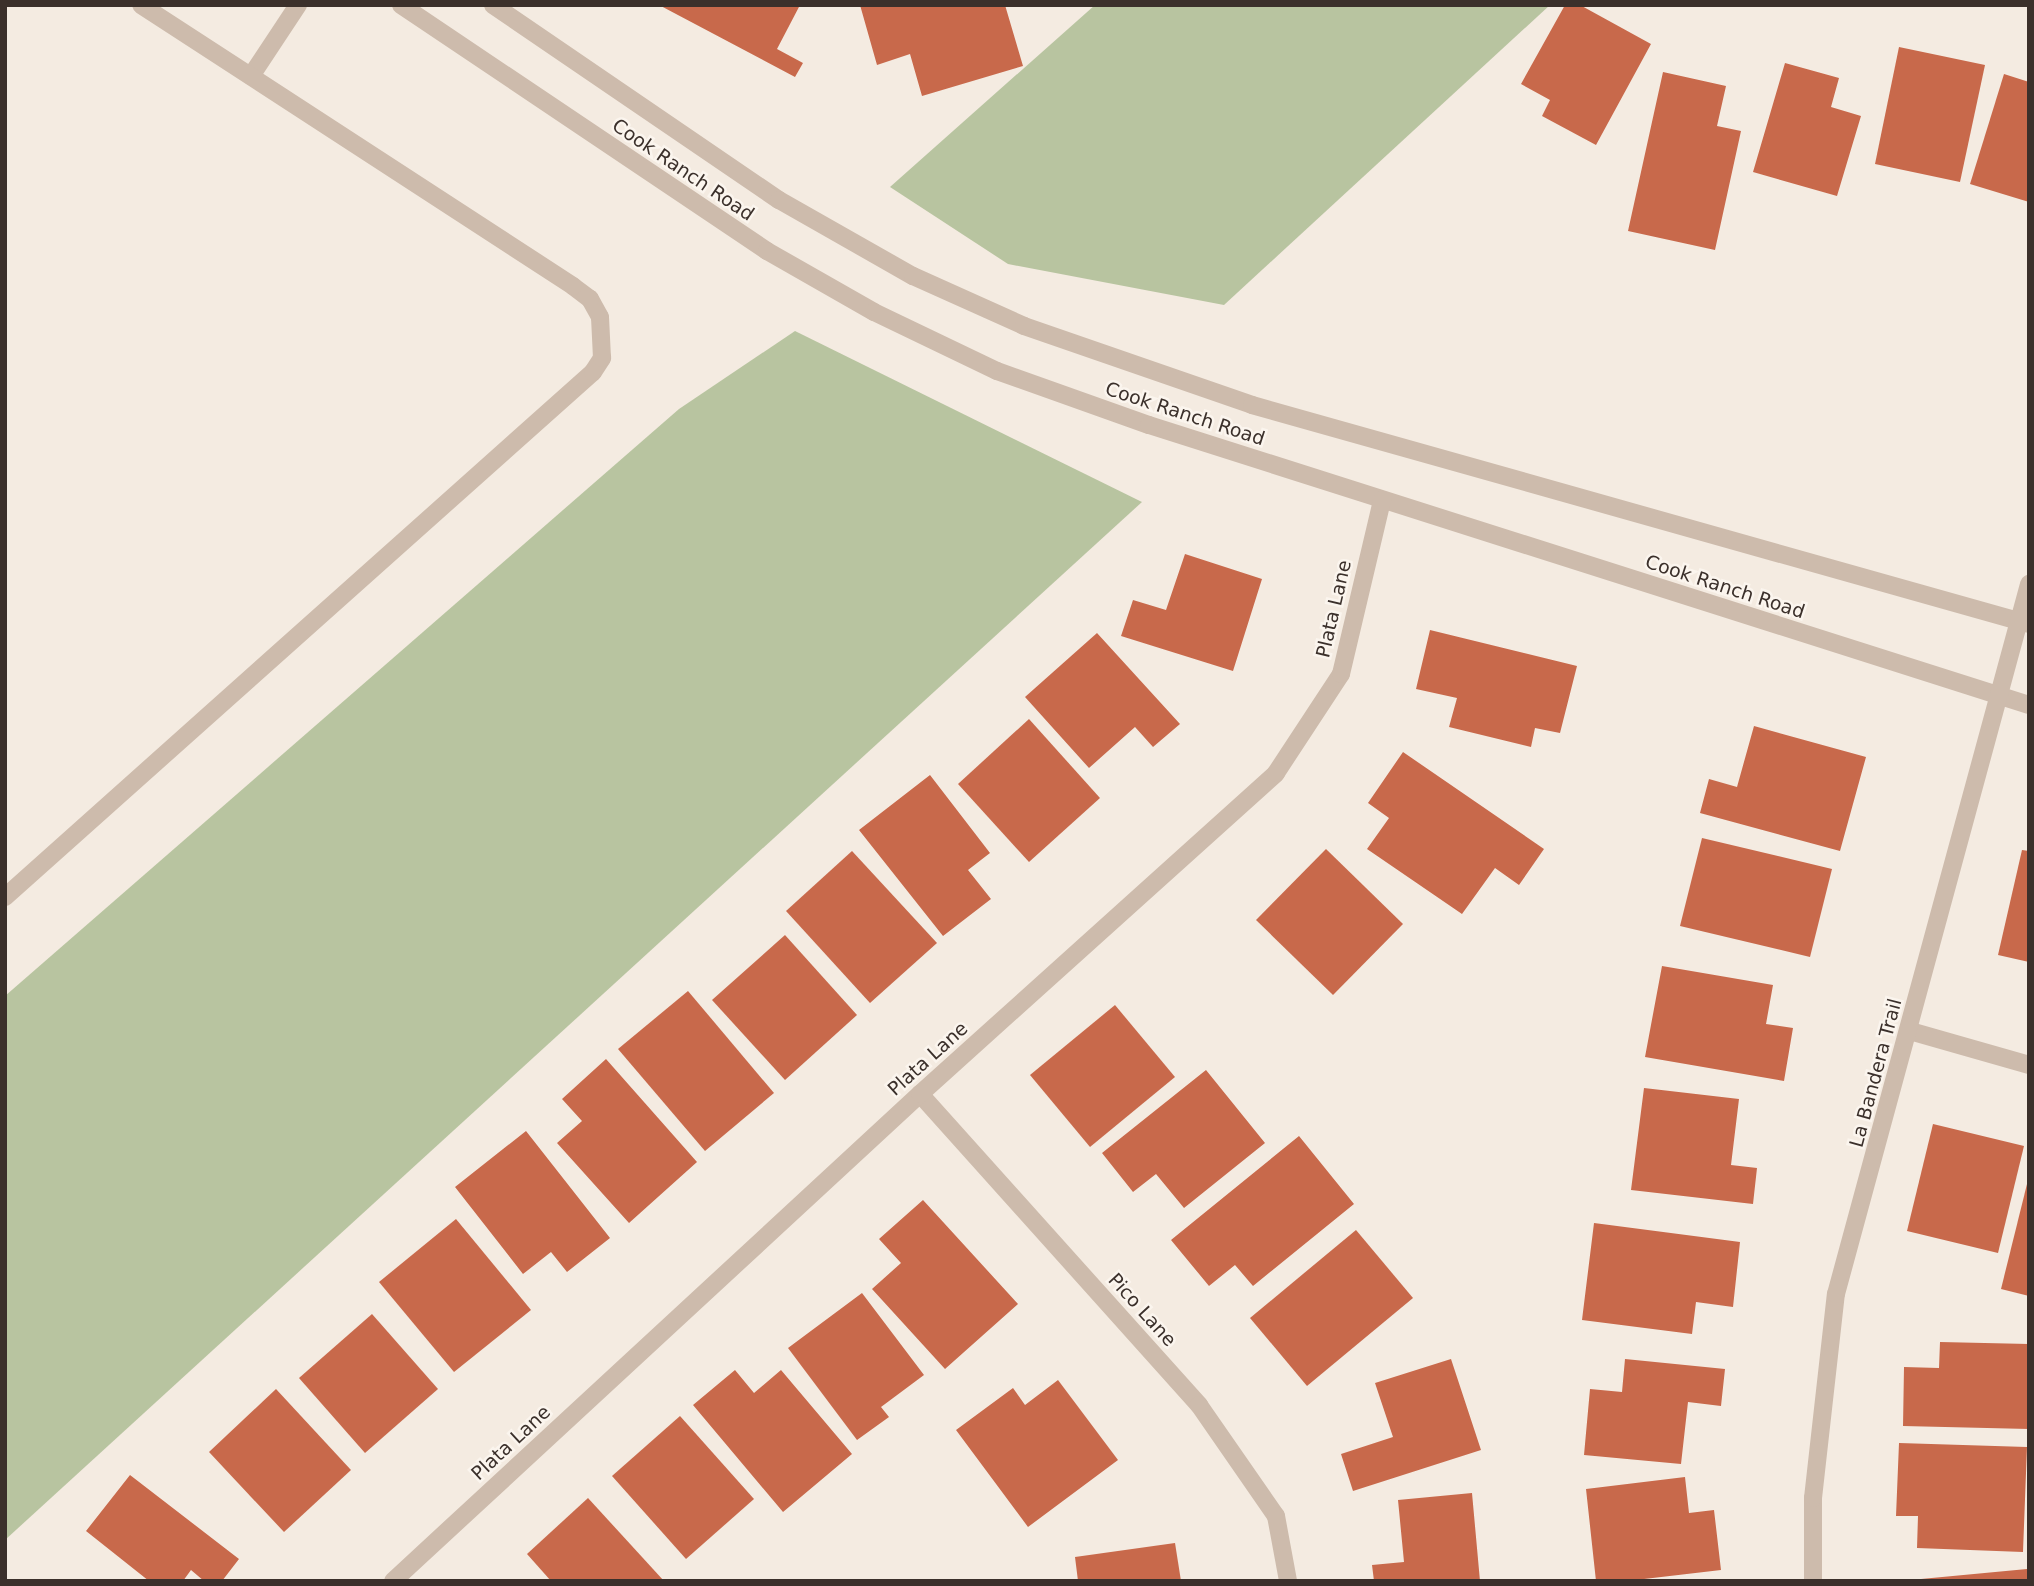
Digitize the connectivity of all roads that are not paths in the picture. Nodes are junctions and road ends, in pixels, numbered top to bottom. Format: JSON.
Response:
{"nodes":[{"id":1,"x":141,"y":5,"type":"edge"},
{"id":2,"x":298,"y":5,"type":"edge"},
{"id":3,"x":401,"y":5,"type":"edge"},
{"id":4,"x":493,"y":5,"type":"edge"},
{"id":5,"x":251,"y":76,"type":"junction"},
{"id":6,"x":1382,"y":500,"type":"junction"},
{"id":7,"x":2029,"y":584,"type":"edge"},
{"id":8,"x":2024,"y":622,"type":"edge"},
{"id":9,"x":1997,"y":695,"type":"junction"},
{"id":10,"x":2029,"y":705,"type":"edge"},
{"id":11,"x":5,"y":897,"type":"edge"},
{"id":12,"x":1910,"y":1031,"type":"junction"},
{"id":13,"x":2029,"y":1065,"type":"edge"},
{"id":14,"x":920,"y":1094,"type":"junction"},
{"id":15,"x":393,"y":1581,"type":"edge"},
{"id":16,"x":1288,"y":1581,"type":"edge"},
{"id":17,"x":1813,"y":1581,"type":"edge"}],
"edges":[{"from":1,"to":5,"type":"street"},
{"from":2,"to":5,"type":"street"},
{"from":3,"to":6,"type":"street","name":"Cook Ranch Road"},
{"from":4,"to":8,"type":"street","name":"Cook Ranch Road"},
{"from":5,"to":11,"type":"street"},
{"from":6,"to":9,"type":"street","name":"Cook Ranch Road"},
{"from":6,"to":14,"type":"street","name":"Plata Lane"},
{"from":7,"to":8,"type":"street","name":"La Bandera Trail"},
{"from":8,"to":9,"type":"street","name":"La Bandera Trail"},
{"from":9,"to":10,"type":"street","name":"Cook Ranch Road"},
{"from":9,"to":12,"type":"street","name":"La Bandera Trail"},
{"from":12,"to":13,"type":"street"},
{"from":12,"to":17,"type":"street","name":"La Bandera Trail"},
{"from":14,"to":15,"type":"street","name":"Plata Lane"},
{"from":14,"to":16,"type":"street","name":"Pico Lane"}]}
